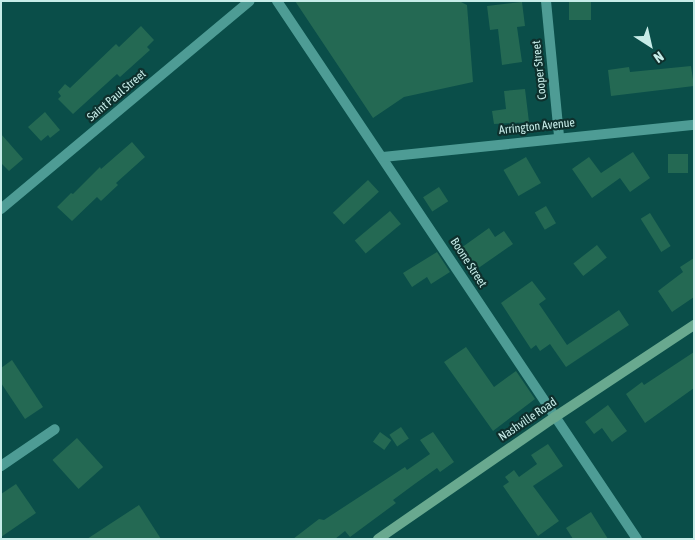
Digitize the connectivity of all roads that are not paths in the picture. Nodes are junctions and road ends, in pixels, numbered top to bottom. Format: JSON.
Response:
{"nodes":[{"id":1,"x":250,"y":1,"type":"edge"},
{"id":2,"x":278,"y":1,"type":"edge"},
{"id":3,"x":546,"y":1,"type":"edge"},
{"id":4,"x":694,"y":125,"type":"edge"},
{"id":5,"x":559,"y":137,"type":"junction"},
{"id":6,"x":384,"y":157,"type":"junction"},
{"id":7,"x":1,"y":209,"type":"edge"},
{"id":8,"x":694,"y":325,"type":"edge"},
{"id":9,"x":555,"y":417,"type":"junction"},
{"id":10,"x":55,"y":428,"type":"dead end"},
{"id":11,"x":1,"y":466,"type":"edge"},
{"id":12,"x":378,"y":539,"type":"edge"},
{"id":13,"x":637,"y":539,"type":"edge"}],
"edges":[{"from":1,"to":7,"type":"street","name":"Saint Paul Street"},
{"from":2,"to":6,"type":"street","name":"Boone Street"},
{"from":3,"to":5,"type":"street","name":"Cooper Street"},
{"from":4,"to":5,"type":"street","name":"Arrington Avenue"},
{"from":5,"to":6,"type":"street","name":"Arrington Avenue"},
{"from":6,"to":9,"type":"street","name":"Boone Street"},
{"from":8,"to":9,"type":"main road","name":"Nashville Road"},
{"from":9,"to":12,"type":"main road","name":"Nashville Road"},
{"from":9,"to":13,"type":"street","name":"Boone Street"},
{"from":10,"to":11,"type":"street"}]}
